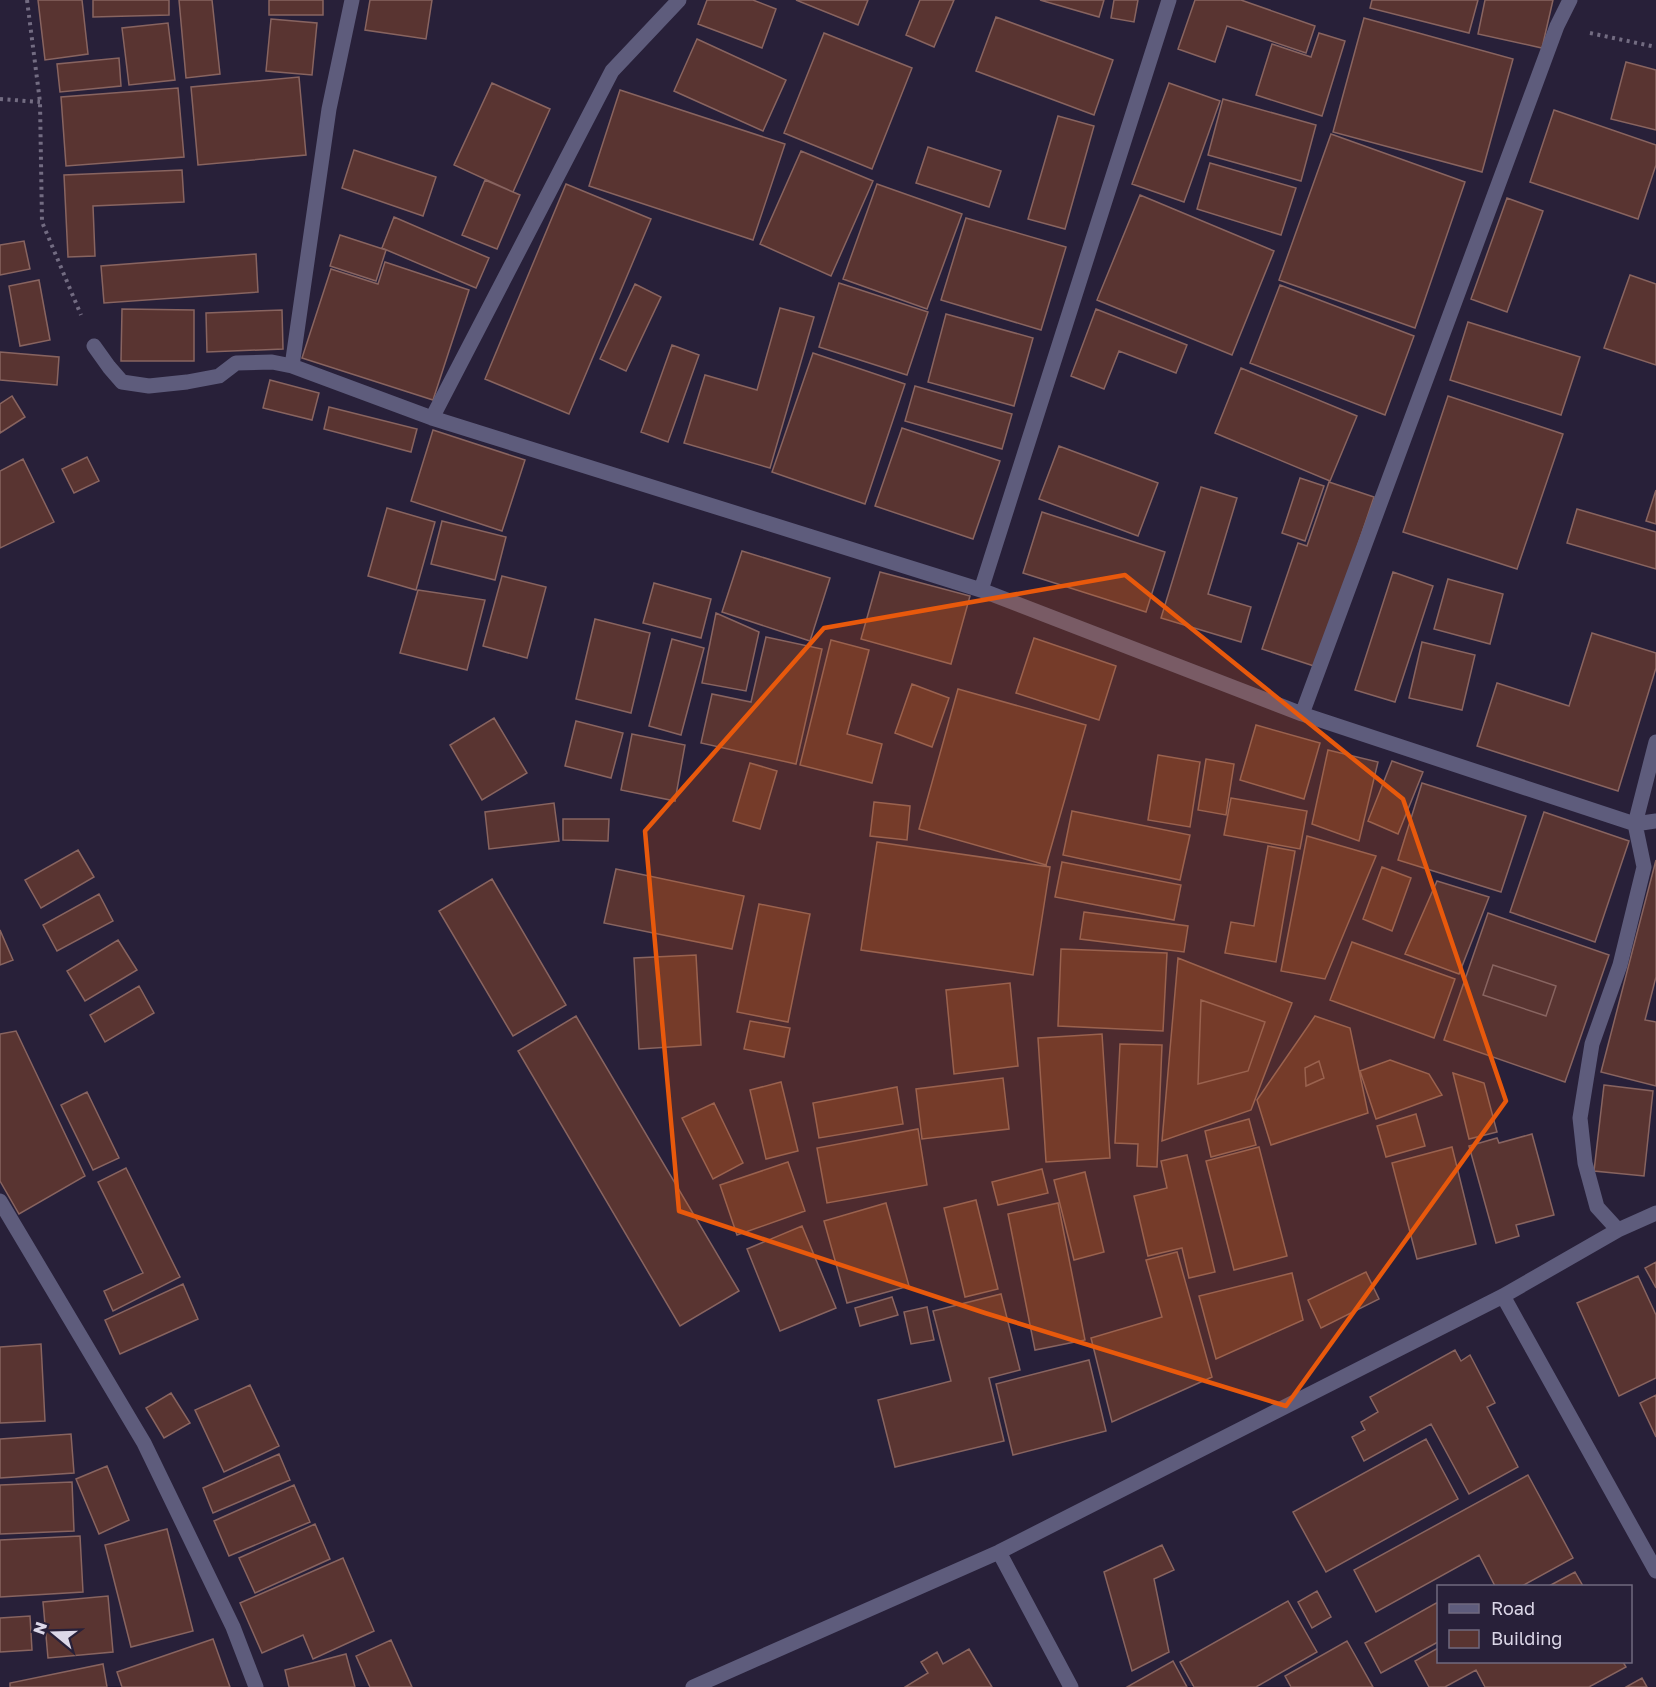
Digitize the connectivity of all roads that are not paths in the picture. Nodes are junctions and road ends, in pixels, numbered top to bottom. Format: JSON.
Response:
{"nodes":[{"id":1,"x":352,"y":0,"type":"edge"},
{"id":2,"x":679,"y":0,"type":"edge"},
{"id":3,"x":1169,"y":0,"type":"edge"},
{"id":4,"x":1570,"y":0,"type":"edge"},
{"id":5,"x":94,"y":346,"type":"road end"},
{"id":6,"x":292,"y":366,"type":"junction"},
{"id":7,"x":432,"y":418,"type":"junction"},
{"id":8,"x":981,"y":590,"type":"junction"},
{"id":9,"x":1302,"y":714,"type":"junction"},
{"id":10,"x":1656,"y":742,"type":"edge"},
{"id":11,"x":1656,"y":821,"type":"edge"},
{"id":12,"x":1635,"y":824,"type":"junction"},
{"id":13,"x":0,"y":1202,"type":"edge"},
{"id":14,"x":1656,"y":1213,"type":"edge"},
{"id":15,"x":1618,"y":1230,"type":"junction"},
{"id":16,"x":1503,"y":1296,"type":"junction"},
{"id":17,"x":999,"y":1552,"type":"junction"},
{"id":18,"x":1656,"y":1571,"type":"edge"},
{"id":19,"x":256,"y":1687,"type":"edge"},
{"id":20,"x":693,"y":1687,"type":"edge"},
{"id":21,"x":1071,"y":1687,"type":"edge"}],
"edges":[{"from":1,"to":6,"type":"street"},
{"from":2,"to":7,"type":"street"},
{"from":3,"to":8,"type":"street"},
{"from":4,"to":9,"type":"street"},
{"from":5,"to":6,"type":"street"},
{"from":6,"to":7,"type":"street"},
{"from":7,"to":8,"type":"street"},
{"from":8,"to":9,"type":"street"},
{"from":9,"to":12,"type":"street"},
{"from":10,"to":12,"type":"street"},
{"from":11,"to":12,"type":"street"},
{"from":12,"to":15,"type":"street"},
{"from":13,"to":19,"type":"street"},
{"from":14,"to":15,"type":"street"},
{"from":15,"to":16,"type":"street"},
{"from":16,"to":17,"type":"street"},
{"from":16,"to":18,"type":"street"},
{"from":17,"to":20,"type":"street"},
{"from":17,"to":21,"type":"street"}]}
